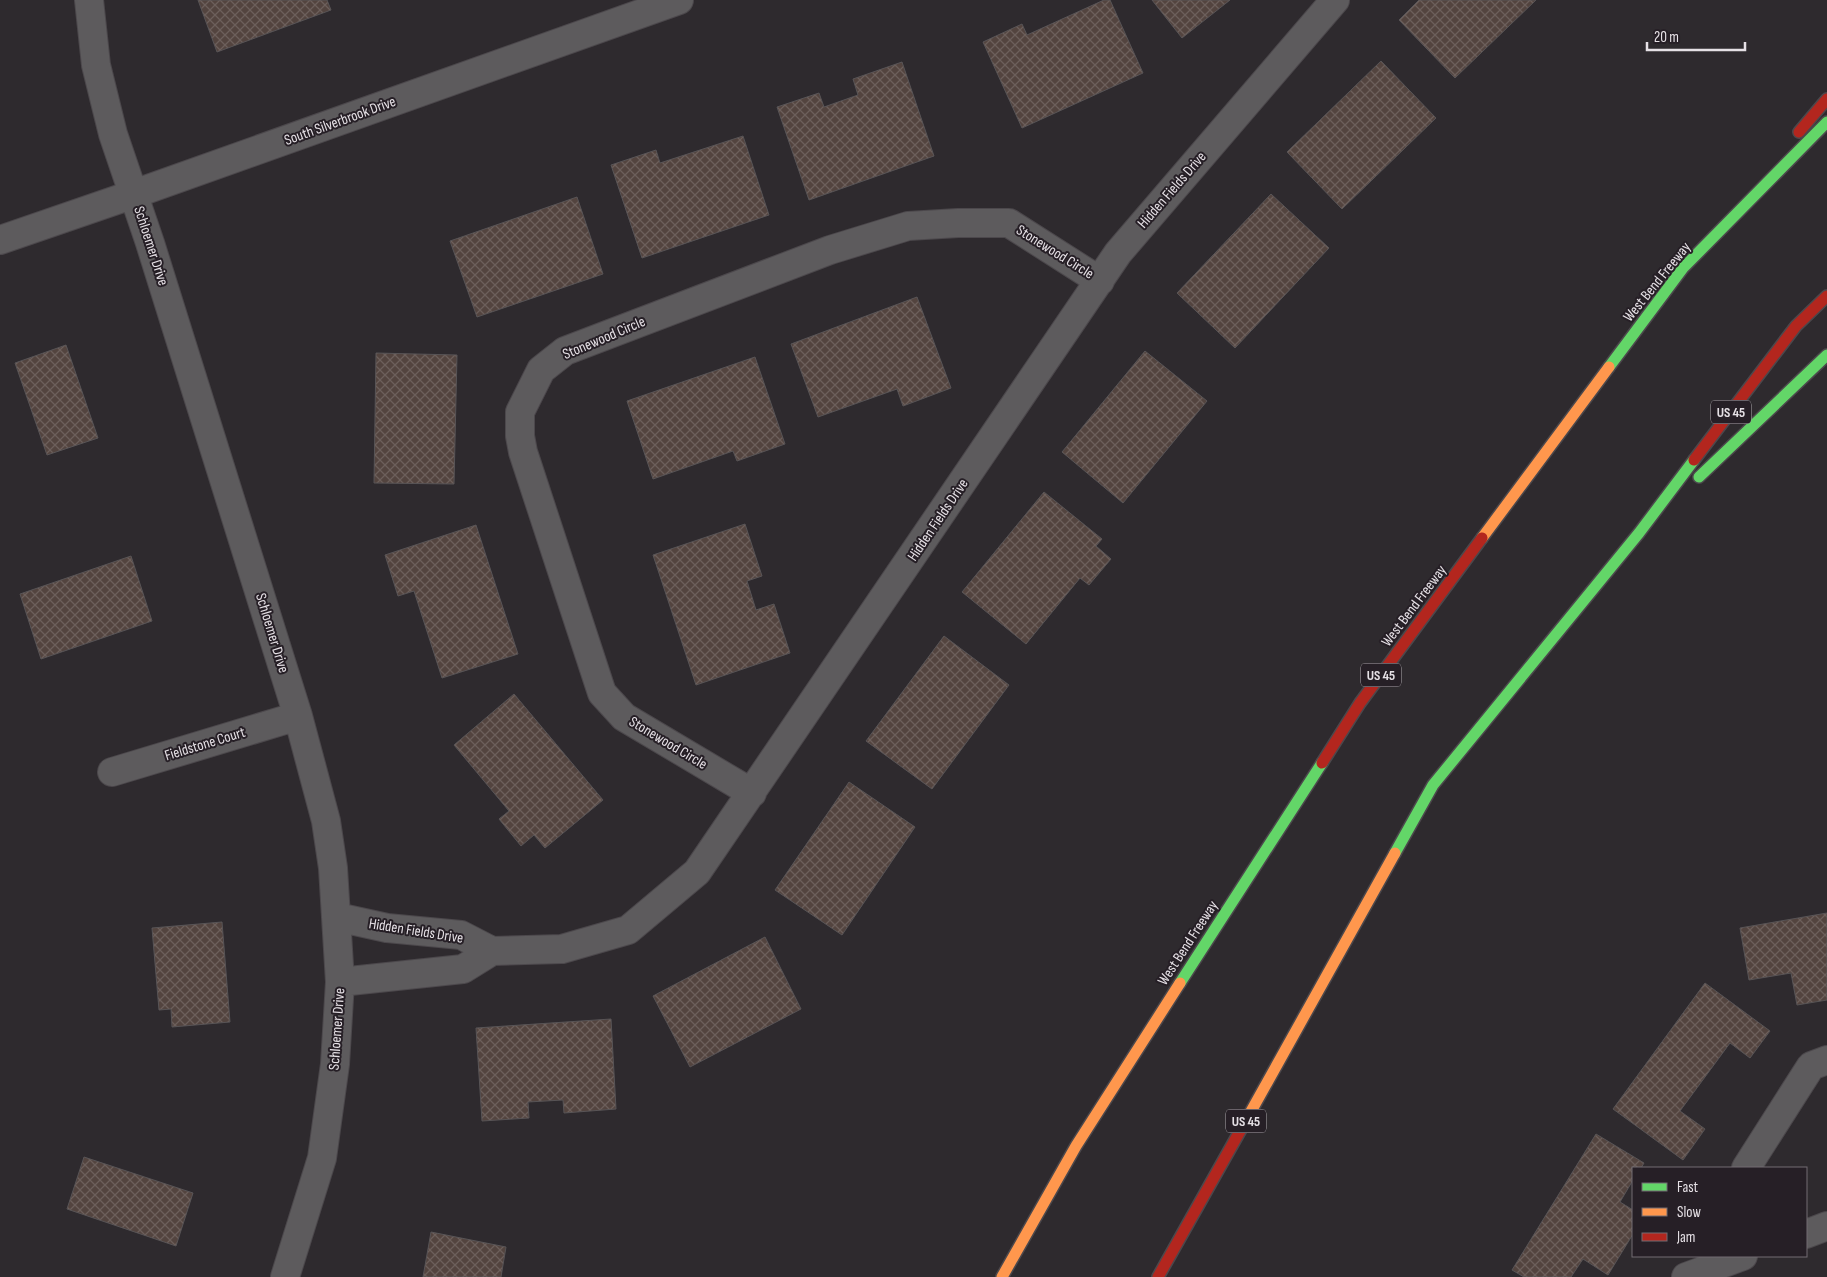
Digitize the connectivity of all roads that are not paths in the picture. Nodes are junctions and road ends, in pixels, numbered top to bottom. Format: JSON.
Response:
{"nodes":[{"id":1,"x":89,"y":0,"type":"edge"},
{"id":2,"x":679,"y":0,"type":"edge"},
{"id":3,"x":1335,"y":0,"type":"edge"},
{"id":4,"x":1827,"y":99,"type":"edge"},
{"id":5,"x":1827,"y":122,"type":"edge"},
{"id":6,"x":134,"y":194,"type":"junction"},
{"id":7,"x":0,"y":240,"type":"edge"},
{"id":8,"x":1683,"y":268,"type":"junction"},
{"id":9,"x":1100,"y":281,"type":"junction"},
{"id":10,"x":1827,"y":296,"type":"edge"},
{"id":11,"x":1827,"y":355,"type":"edge"},
{"id":12,"x":1640,"y":533,"type":"junction"},
{"id":13,"x":298,"y":716,"type":"junction"},
{"id":14,"x":112,"y":772,"type":"dead end"},
{"id":15,"x":752,"y":793,"type":"junction"},
{"id":16,"x":337,"y":917,"type":"junction"},
{"id":17,"x":492,"y":951,"type":"junction"},
{"id":18,"x":340,"y":982,"type":"junction"},
{"id":19,"x":1827,"y":1060,"type":"edge"},
{"id":20,"x":1747,"y":1167,"type":"edge"},
{"id":21,"x":1827,"y":1226,"type":"edge"},
{"id":22,"x":1807,"y":1234,"type":"edge"},
{"id":23,"x":1736,"y":1257,"type":"edge"},
{"id":24,"x":285,"y":1277,"type":"edge"},
{"id":25,"x":1002,"y":1277,"type":"edge"},
{"id":26,"x":1158,"y":1277,"type":"edge"},
{"id":27,"x":1686,"y":1277,"type":"edge"}],
"edges":[{"from":1,"to":6,"type":"street","name":"Schloemer Drive"},
{"from":2,"to":6,"type":"street","name":"South Silverbrook Drive"},
{"from":3,"to":9,"type":"street","name":"Hidden Fields Drive"},
{"from":4,"to":8,"type":"highway"},
{"from":5,"to":8,"type":"highway","name":"West Bend Freeway","number":"US 45"},
{"from":6,"to":7,"type":"street","name":"South Silverbrook Drive"},
{"from":6,"to":13,"type":"street","name":"Schloemer Drive"},
{"from":8,"to":25,"type":"highway","name":"West Bend Freeway","number":"US 45"},
{"from":9,"to":15,"type":"street","name":"Hidden Fields Drive"},
{"from":9,"to":15,"type":"street","name":"Stonewood Circle"},
{"from":10,"to":12,"type":"highway","number":"US 45"},
{"from":11,"to":12,"type":"highway"},
{"from":12,"to":26,"type":"highway","number":"US 45"},
{"from":13,"to":14,"type":"street","name":"Fieldstone Court"},
{"from":13,"to":16,"type":"street","name":"Schloemer Drive"},
{"from":15,"to":17,"type":"street","name":"Hidden Fields Drive"},
{"from":16,"to":17,"type":"street","name":"Hidden Fields Drive"},
{"from":16,"to":18,"type":"street","name":"Schloemer Drive"},
{"from":17,"to":18,"type":"street","name":"Hidden Fields Drive"},
{"from":18,"to":24,"type":"street","name":"Schloemer Drive"},
{"from":19,"to":20,"type":"street"},
{"from":21,"to":22,"type":"street"},
{"from":23,"to":27,"type":"street"}]}
